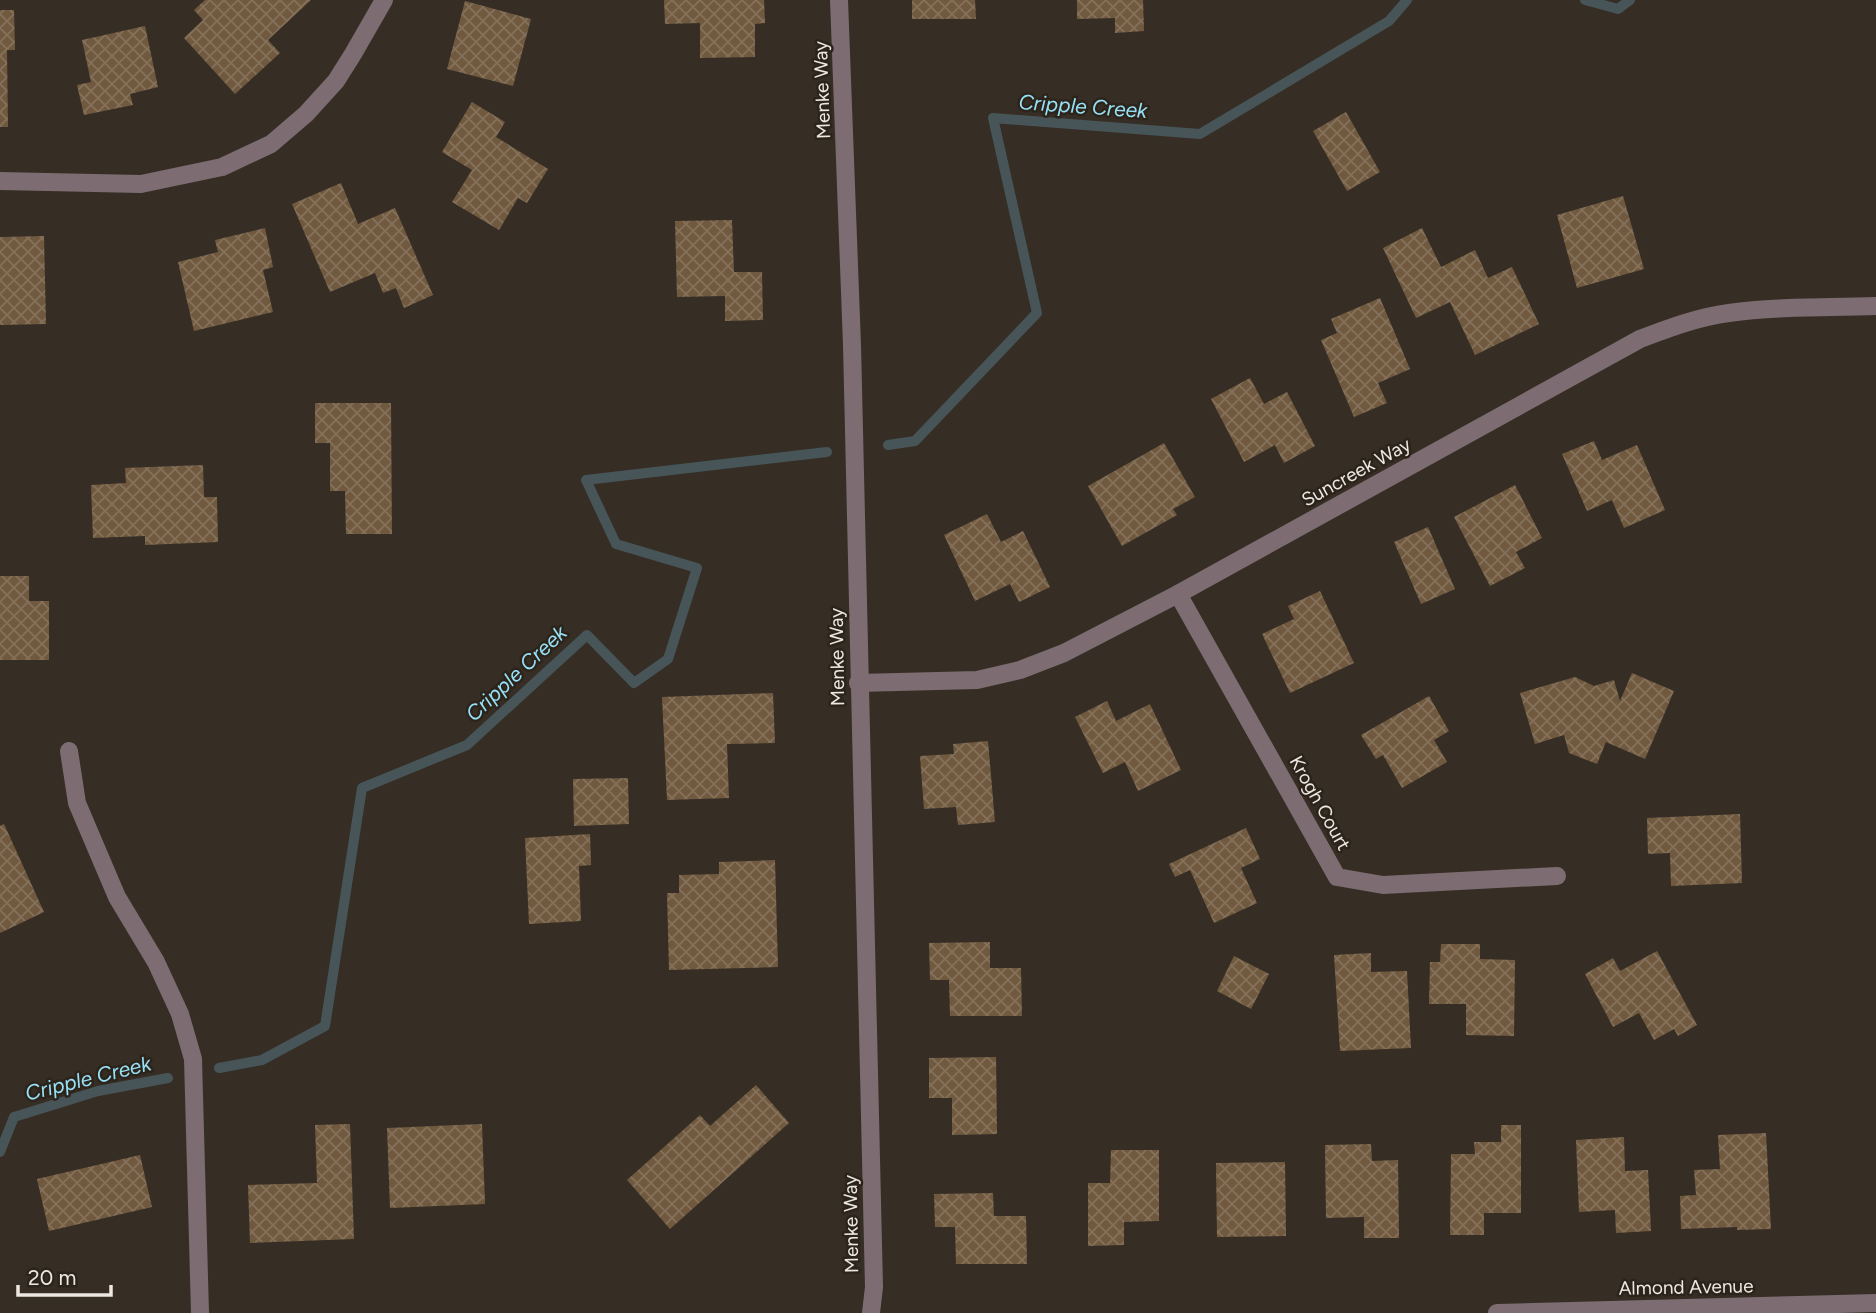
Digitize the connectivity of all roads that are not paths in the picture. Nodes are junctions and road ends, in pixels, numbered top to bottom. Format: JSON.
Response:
{"nodes":[{"id":1,"x":384,"y":0,"type":"edge"},
{"id":2,"x":839,"y":0,"type":"edge"},
{"id":3,"x":0,"y":181,"type":"edge"},
{"id":4,"x":1876,"y":306,"type":"edge"},
{"id":5,"x":1178,"y":594,"type":"junction"},
{"id":6,"x":858,"y":683,"type":"junction"},
{"id":7,"x":69,"y":751,"type":"dead end"},
{"id":8,"x":1557,"y":876,"type":"dead end"},
{"id":9,"x":1876,"y":1304,"type":"edge"},
{"id":10,"x":1607,"y":1312,"type":"edge"},
{"id":11,"x":200,"y":1313,"type":"edge"},
{"id":12,"x":871,"y":1313,"type":"edge"},
{"id":13,"x":1497,"y":1313,"type":"edge"}],
"edges":[{"from":1,"to":3,"type":"street"},
{"from":2,"to":6,"type":"street","name":"Menke Way"},
{"from":4,"to":5,"type":"street","name":"Suncreek Way"},
{"from":5,"to":6,"type":"street","name":"Suncreek Way"},
{"from":5,"to":8,"type":"street","name":"Krogh Court"},
{"from":6,"to":12,"type":"street","name":"Menke Way"},
{"from":7,"to":11,"type":"street"},
{"from":9,"to":10,"type":"street","name":"Almond Avenue"},
{"from":10,"to":13,"type":"street","name":"Almond Avenue"}]}
